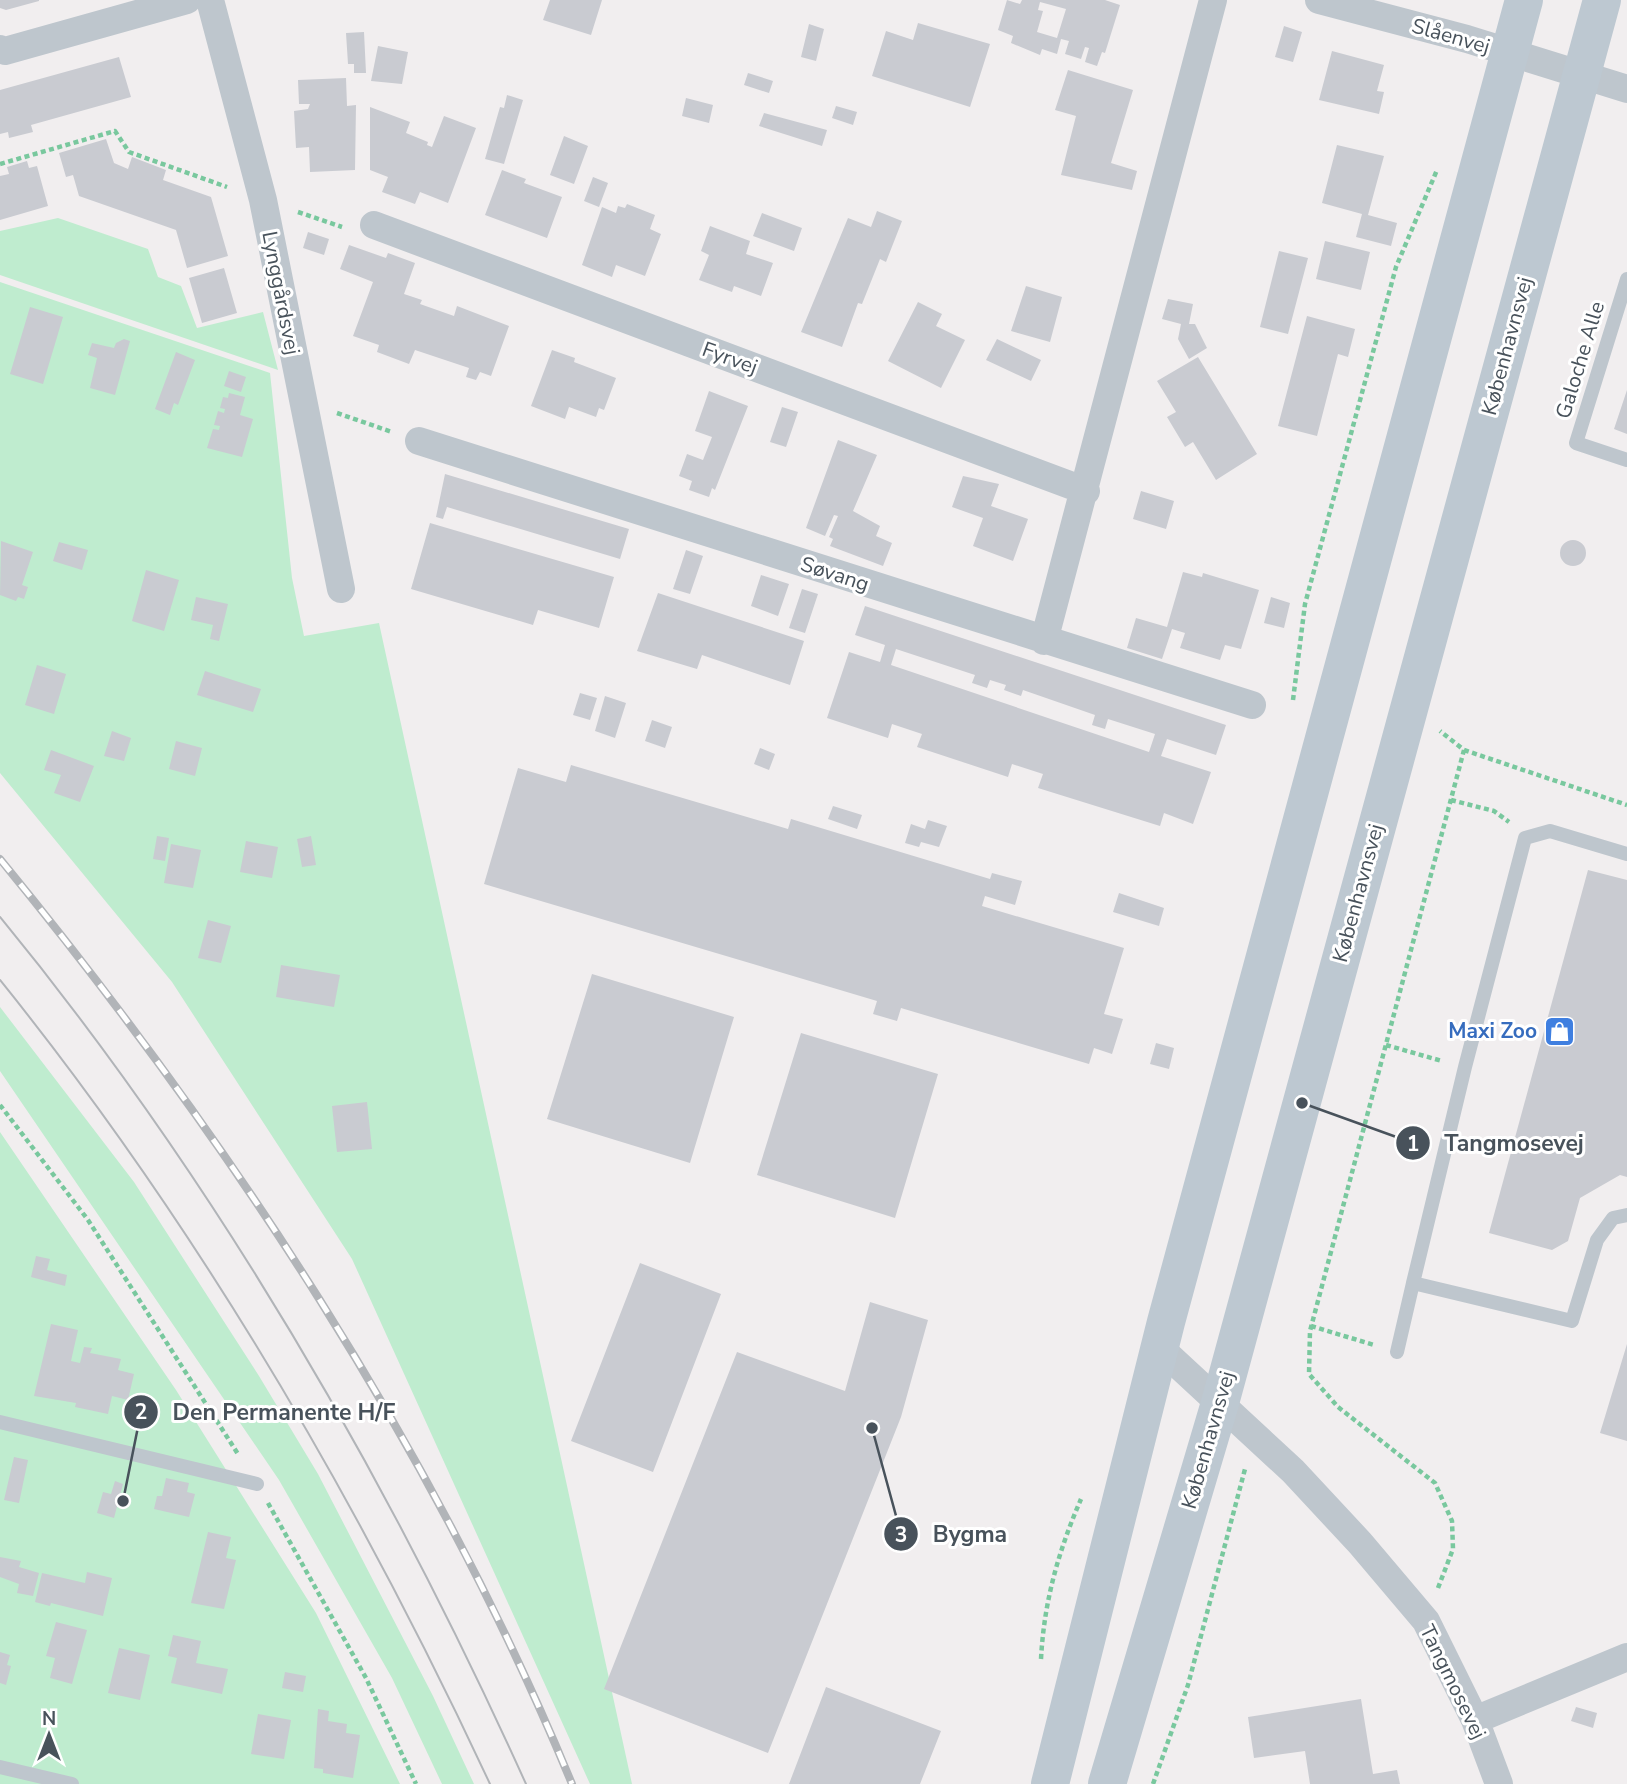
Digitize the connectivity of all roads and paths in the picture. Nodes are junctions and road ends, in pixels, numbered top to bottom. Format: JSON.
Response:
{"nodes":[{"id":1,"x":187,"y":0,"type":"edge"},
{"id":2,"x":209,"y":0,"type":"edge"},
{"id":3,"x":1213,"y":0,"type":"edge"},
{"id":4,"x":1319,"y":0,"type":"edge"},
{"id":5,"x":1524,"y":0,"type":"edge"},
{"id":6,"x":1602,"y":0,"type":"edge"},
{"id":7,"x":125,"y":8,"type":"edge"},
{"id":8,"x":0,"y":49,"type":"edge"},
{"id":9,"x":1510,"y":53,"type":"junction"},
{"id":10,"x":1582,"y":75,"type":"junction"},
{"id":11,"x":1627,"y":89,"type":"edge"},
{"id":12,"x":0,"y":164,"type":"edge"},
{"id":13,"x":1439,"y":166,"type":"dead end"},
{"id":14,"x":263,"y":200,"type":"junction"},
{"id":15,"x":374,"y":225,"type":"joint"},
{"id":16,"x":1627,"y":279,"type":"edge"},
{"id":17,"x":303,"y":402,"type":"junction"},
{"id":18,"x":419,"y":441,"type":"joint"},
{"id":19,"x":1627,"y":460,"type":"edge"},
{"id":20,"x":1086,"y":491,"type":"junction"},
{"id":21,"x":341,"y":589,"type":"dead end"},
{"id":22,"x":1044,"y":641,"type":"junction"},
{"id":23,"x":1293,"y":703,"type":"dead end"},
{"id":24,"x":1252,"y":705,"type":"dead end"},
{"id":25,"x":1440,"y":731,"type":"dead end"},
{"id":26,"x":1464,"y":750,"type":"junction"},
{"id":27,"x":1451,"y":800,"type":"junction"},
{"id":28,"x":1627,"y":805,"type":"edge"},
{"id":29,"x":1530,"y":837,"type":"junction"},
{"id":30,"x":1627,"y":854,"type":"edge"},
{"id":31,"x":1386,"y":1045,"type":"junction"},
{"id":32,"x":1465,"y":1067,"type":"junction"},
{"id":33,"x":0,"y":1105,"type":"edge"},
{"id":34,"x":1627,"y":1215,"type":"edge"},
{"id":35,"x":1413,"y":1283,"type":"junction"},
{"id":36,"x":1311,"y":1326,"type":"junction"},
{"id":37,"x":1160,"y":1348,"type":"junction"},
{"id":38,"x":1397,"y":1352,"type":"joint"},
{"id":39,"x":1220,"y":1403,"type":"junction"},
{"id":40,"x":0,"y":1422,"type":"edge"},
{"id":41,"x":257,"y":1484,"type":"junction"},
{"id":42,"x":1085,"y":1490,"type":"dead end"},
{"id":43,"x":1426,"y":1621,"type":"junction"},
{"id":44,"x":1627,"y":1657,"type":"edge"},
{"id":45,"x":1040,"y":1670,"type":"dead end"},
{"id":46,"x":1475,"y":1720,"type":"junction"},
{"id":47,"x":0,"y":1767,"type":"edge"},
{"id":48,"x":72,"y":1784,"type":"edge"},
{"id":49,"x":416,"y":1784,"type":"edge"},
{"id":50,"x":1050,"y":1784,"type":"edge"},
{"id":51,"x":1107,"y":1784,"type":"edge"},
{"id":52,"x":1499,"y":1784,"type":"edge"}],
"edges":[{"from":1,"to":7,"type":"street"},
{"from":2,"to":14,"type":"street","name":"Lynggårdsvej"},
{"from":3,"to":20,"type":"street"},
{"from":4,"to":9,"type":"street","name":"Slåenvej"},
{"from":5,"to":9,"type":"main road"},
{"from":6,"to":10,"type":"main road","name":"Københavnsvej"},
{"from":7,"to":8,"type":"street"},
{"from":9,"to":10,"type":"street","name":"Slåenvej"},
{"from":9,"to":37,"type":"main road"},
{"from":10,"to":11,"type":"street","name":"Slåenvej"},
{"from":10,"to":39,"type":"main road","name":"Københavnsvej"},
{"from":12,"to":14,"type":"path"},
{"from":13,"to":23,"type":"path"},
{"from":14,"to":15,"type":"path"},
{"from":14,"to":17,"type":"street","name":"Lynggårdsvej"},
{"from":15,"to":20,"type":"street","name":"Fyrvej"},
{"from":16,"to":19,"type":"lane","name":"Galoche Alle"},
{"from":17,"to":18,"type":"path"},
{"from":17,"to":21,"type":"street","name":"Lynggårdsvej"},
{"from":18,"to":22,"type":"street","name":"Søvang"},
{"from":20,"to":22,"type":"street"},
{"from":22,"to":24,"type":"street","name":"Søvang"},
{"from":25,"to":26,"type":"path"},
{"from":26,"to":27,"type":"path"},
{"from":26,"to":28,"type":"path"},
{"from":27,"to":29,"type":"path"},
{"from":27,"to":31,"type":"path"},
{"from":29,"to":30,"type":"lane"},
{"from":29,"to":32,"type":"lane"},
{"from":31,"to":32,"type":"path"},
{"from":31,"to":36,"type":"path"},
{"from":32,"to":35,"type":"lane"},
{"from":33,"to":41,"type":"path"},
{"from":34,"to":35,"type":"lane"},
{"from":35,"to":38,"type":"lane"},
{"from":36,"to":38,"type":"path"},
{"from":36,"to":43,"type":"path"},
{"from":37,"to":39,"type":"street","name":"Tangmosevej"},
{"from":37,"to":50,"type":"main road"},
{"from":39,"to":43,"type":"street","name":"Tangmosevej"},
{"from":39,"to":51,"type":"main road","name":"Københavnsvej"},
{"from":40,"to":41,"type":"lane"},
{"from":41,"to":49,"type":"path"},
{"from":42,"to":45,"type":"path"},
{"from":43,"to":46,"type":"street","name":"Tangmosevej"},
{"from":44,"to":46,"type":"street"},
{"from":46,"to":52,"type":"street","name":"Tangmosevej"},
{"from":47,"to":48,"type":"lane"}]}
